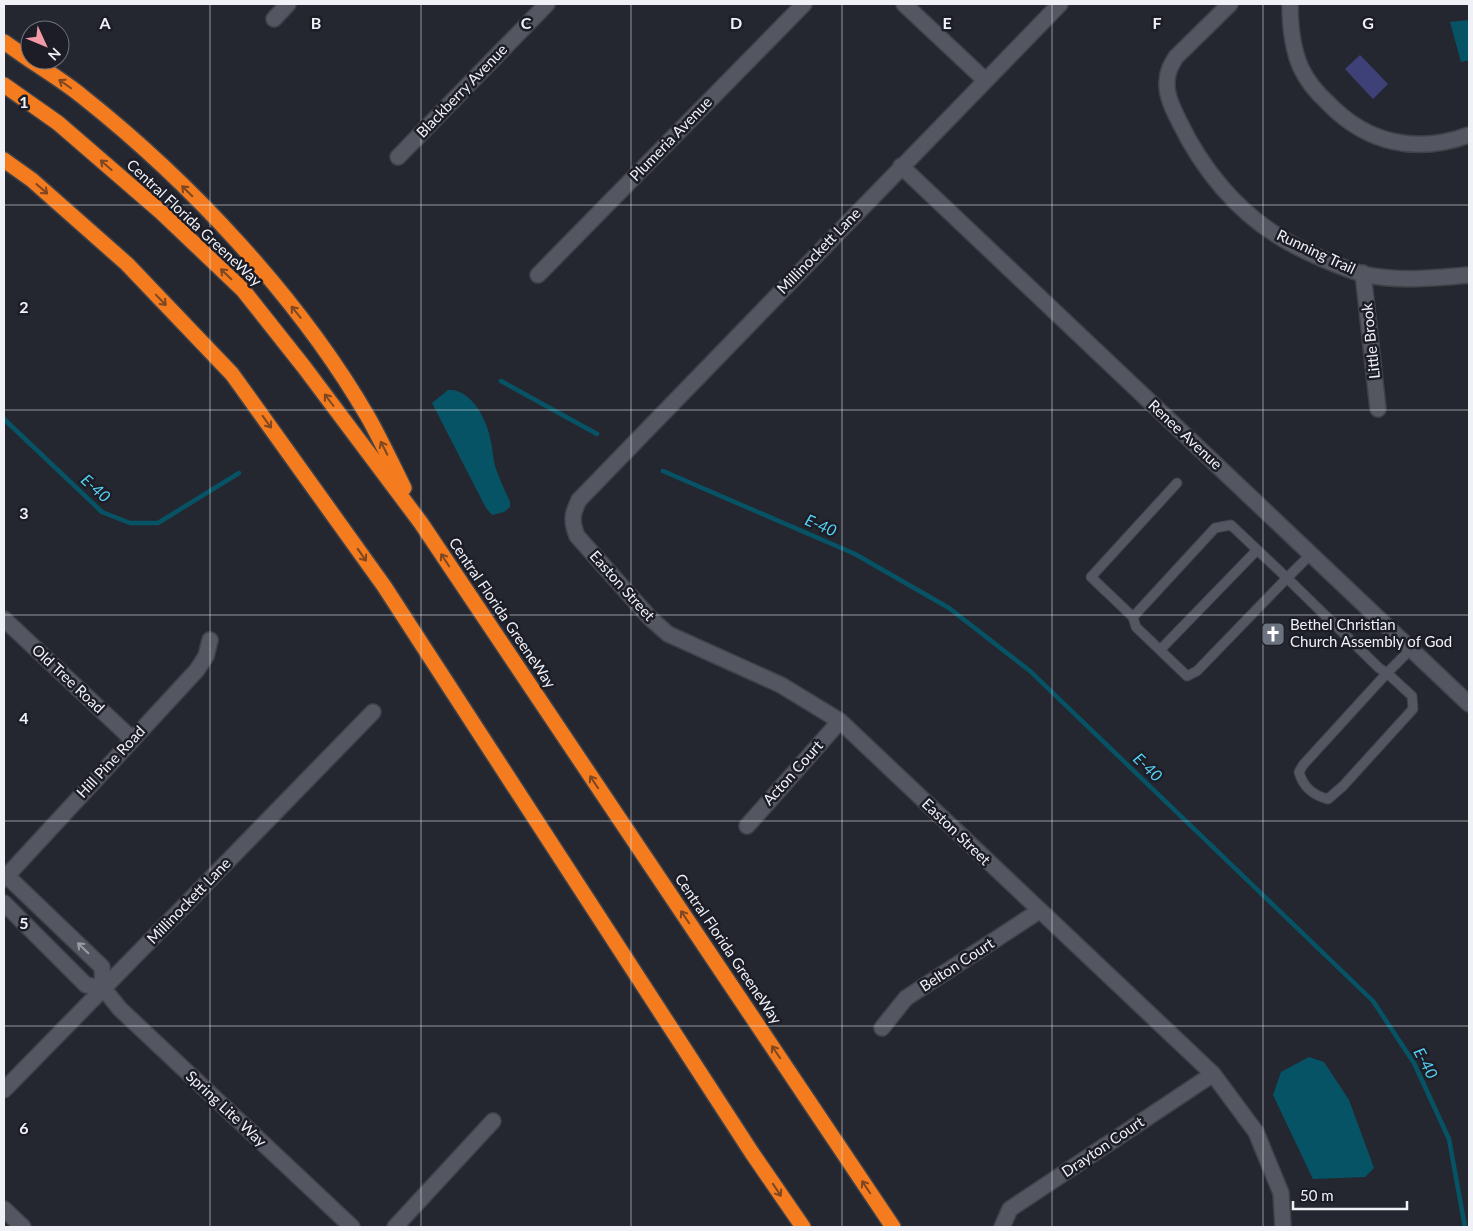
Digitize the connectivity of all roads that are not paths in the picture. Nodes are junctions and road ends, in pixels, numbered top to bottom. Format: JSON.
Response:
{"nodes":[{"id":1,"x":288,"y":4,"type":"edge"},
{"id":2,"x":547,"y":4,"type":"edge"},
{"id":3,"x":804,"y":4,"type":"edge"},
{"id":4,"x":904,"y":4,"type":"edge"},
{"id":5,"x":1060,"y":4,"type":"edge"},
{"id":6,"x":1230,"y":4,"type":"edge"},
{"id":7,"x":1290,"y":4,"type":"edge"},
{"id":8,"x":274,"y":19,"type":"dead end"},
{"id":9,"x":4,"y":42,"type":"edge"},
{"id":10,"x":20,"y":53,"type":"edge"},
{"id":11,"x":44,"y":70,"type":"edge"},
{"id":12,"x":984,"y":80,"type":"junction"},
{"id":13,"x":4,"y":85,"type":"edge"},
{"id":14,"x":1469,"y":135,"type":"edge"},
{"id":15,"x":398,"y":157,"type":"dead end"},
{"id":16,"x":4,"y":160,"type":"edge"},
{"id":17,"x":901,"y":166,"type":"junction"},
{"id":18,"x":1363,"y":274,"type":"junction"},
{"id":19,"x":1469,"y":274,"type":"edge"},
{"id":20,"x":538,"y":275,"type":"dead end"},
{"id":21,"x":1378,"y":409,"type":"dead end"},
{"id":22,"x":1177,"y":483,"type":"dead end"},
{"id":23,"x":579,"y":500,"type":"joint"},
{"id":24,"x":421,"y":523,"type":"junction"},
{"id":25,"x":1257,"y":550,"type":"junction"},
{"id":26,"x":1311,"y":554,"type":"junction"},
{"id":27,"x":1287,"y":578,"type":"junction"},
{"id":28,"x":1133,"y":617,"type":"junction"},
{"id":29,"x":4,"y":619,"type":"edge"},
{"id":30,"x":210,"y":640,"type":"dead end"},
{"id":31,"x":1411,"y":649,"type":"junction"},
{"id":32,"x":1160,"y":650,"type":"junction"},
{"id":33,"x":1388,"y":673,"type":"junction"},
{"id":34,"x":1469,"y":704,"type":"edge"},
{"id":35,"x":373,"y":712,"type":"dead end"},
{"id":36,"x":840,"y":721,"type":"junction"},
{"id":37,"x":132,"y":739,"type":"junction"},
{"id":38,"x":747,"y":826,"type":"dead end"},
{"id":39,"x":5,"y":877,"type":"edge"},
{"id":40,"x":4,"y":903,"type":"edge"},
{"id":41,"x":1039,"y":912,"type":"junction"},
{"id":42,"x":103,"y":988,"type":"junction"},
{"id":43,"x":882,"y":1028,"type":"dead end"},
{"id":44,"x":1213,"y":1074,"type":"junction"},
{"id":45,"x":4,"y":1090,"type":"edge"},
{"id":46,"x":494,"y":1121,"type":"dead end"},
{"id":47,"x":4,"y":1209,"type":"edge"},
{"id":48,"x":23,"y":1227,"type":"edge"},
{"id":49,"x":352,"y":1227,"type":"edge"},
{"id":50,"x":395,"y":1227,"type":"edge"},
{"id":51,"x":803,"y":1227,"type":"edge"},
{"id":52,"x":894,"y":1227,"type":"edge"},
{"id":53,"x":1002,"y":1227,"type":"edge"},
{"id":54,"x":1283,"y":1227,"type":"edge"}],
"edges":[{"from":1,"to":8,"type":"street"},
{"from":2,"to":15,"type":"street","name":"Blackberry Avenue"},
{"from":3,"to":20,"type":"street","name":"Plumeria Avenue"},
{"from":4,"to":12,"type":"street"},
{"from":5,"to":12,"type":"street","name":"Millinockett Lane"},
{"from":6,"to":18,"type":"street","name":"Running Trail"},
{"from":7,"to":14,"type":"street"},
{"from":9,"to":10,"type":"highway"},
{"from":24,"to":11,"type":"highway","one_way":true},
{"from":12,"to":17,"type":"street","name":"Millinockett Lane"},
{"from":24,"to":13,"type":"highway","name":"Central Florida GreeneWay","one_way":true},
{"from":16,"to":51,"type":"highway","one_way":true},
{"from":17,"to":23,"type":"street","name":"Millinockett Lane"},
{"from":17,"to":26,"type":"street","name":"Renee Avenue"},
{"from":18,"to":19,"type":"street","name":"Running Trail"},
{"from":18,"to":21,"type":"street","name":"Little Brook"},
{"from":22,"to":28,"type":"lane"},
{"from":23,"to":36,"type":"street","name":"Easton Street"},
{"from":52,"to":24,"type":"highway","name":"Central Florida GreeneWay","one_way":true},
{"from":25,"to":27,"type":"lane"},
{"from":25,"to":28,"type":"lane"},
{"from":25,"to":32,"type":"lane"},
{"from":26,"to":27,"type":"lane"},
{"from":26,"to":31,"type":"street","name":"Renee Avenue"},
{"from":27,"to":32,"type":"lane"},
{"from":27,"to":33,"type":"lane"},
{"from":28,"to":32,"type":"lane"},
{"from":29,"to":37,"type":"street","name":"Old Tree Road"},
{"from":30,"to":37,"type":"street","name":"Hill Pine Road"},
{"from":31,"to":33,"type":"lane"},
{"from":31,"to":34,"type":"street","name":"Renee Avenue"},
{"from":33,"to":33,"type":"lane"},
{"from":35,"to":42,"type":"street","name":"Millinockett Lane"},
{"from":36,"to":38,"type":"street","name":"Acton Court"},
{"from":36,"to":41,"type":"street","name":"Easton Street"},
{"from":37,"to":39,"type":"street","name":"Hill Pine Road"},
{"from":42,"to":39,"type":"street","one_way":true},
{"from":40,"to":42,"type":"street"},
{"from":41,"to":43,"type":"street","name":"Belton Court"},
{"from":41,"to":44,"type":"street","name":"Easton Street"},
{"from":42,"to":45,"type":"street","name":"Millinockett Lane"},
{"from":42,"to":49,"type":"street","name":"Spring Lite Way"},
{"from":44,"to":53,"type":"street","name":"Drayton Court"},
{"from":44,"to":54,"type":"street","name":"Easton Street"},
{"from":46,"to":50,"type":"street"},
{"from":47,"to":48,"type":"street"}]}
